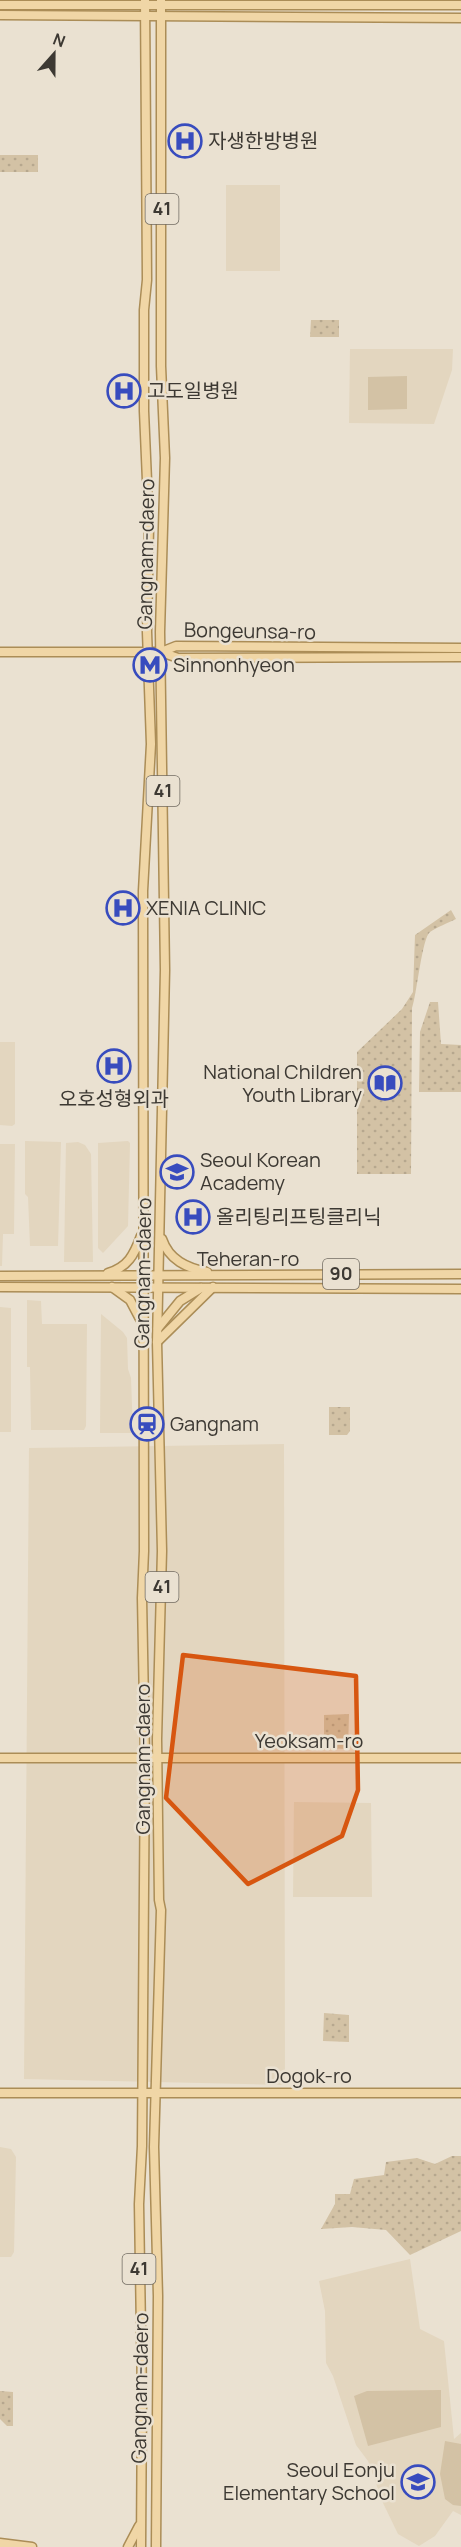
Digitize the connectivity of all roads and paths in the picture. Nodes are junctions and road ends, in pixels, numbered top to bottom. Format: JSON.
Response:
{"nodes":[{"id":1,"x":0,"y":5,"type":"edge"},
{"id":2,"x":461,"y":5,"type":"edge"},
{"id":3,"x":144,"y":7,"type":"edge"},
{"id":4,"x":161,"y":7,"type":"edge"},
{"id":5,"x":0,"y":15,"type":"edge"},
{"id":6,"x":461,"y":18,"type":"edge"},
{"id":7,"x":461,"y":648,"type":"edge"},
{"id":8,"x":0,"y":652,"type":"edge"},
{"id":9,"x":148,"y":652,"type":"junction"},
{"id":10,"x":161,"y":652,"type":"junction"},
{"id":11,"x":461,"y":657,"type":"edge"},
{"id":12,"x":143,"y":1230,"type":"junction"},
{"id":13,"x":160,"y":1233,"type":"junction"},
{"id":14,"x":461,"y":1274,"type":"edge"},
{"id":15,"x":143,"y":1275,"type":"junction"},
{"id":16,"x":159,"y":1275,"type":"junction"},
{"id":17,"x":0,"y":1276,"type":"edge"},
{"id":18,"x":99,"y":1276,"type":"junction"},
{"id":19,"x":203,"y":1276,"type":"junction"},
{"id":20,"x":222,"y":1276,"type":"junction"},
{"id":21,"x":0,"y":1287,"type":"edge"},
{"id":22,"x":112,"y":1287,"type":"junction"},
{"id":23,"x":143,"y":1287,"type":"junction"},
{"id":24,"x":158,"y":1287,"type":"junction"},
{"id":25,"x":180,"y":1287,"type":"junction"},
{"id":26,"x":203,"y":1287,"type":"junction"},
{"id":27,"x":213,"y":1287,"type":"junction"},
{"id":28,"x":461,"y":1288,"type":"edge"},
{"id":29,"x":143,"y":1327,"type":"junction"},
{"id":30,"x":158,"y":1328,"type":"junction"},
{"id":31,"x":157,"y":1342,"type":"junction"},
{"id":32,"x":0,"y":1758,"type":"edge"},
{"id":33,"x":146,"y":1758,"type":"junction"},
{"id":34,"x":158,"y":1758,"type":"junction"},
{"id":35,"x":461,"y":1758,"type":"edge"},
{"id":36,"x":142,"y":2092,"type":"junction"},
{"id":37,"x":157,"y":2092,"type":"junction"},
{"id":38,"x":0,"y":2093,"type":"edge"},
{"id":39,"x":461,"y":2093,"type":"edge"},
{"id":40,"x":140,"y":2523,"type":"junction"},
{"id":41,"x":155,"y":2524,"type":"junction"},
{"id":42,"x":0,"y":2542,"type":"edge"},
{"id":43,"x":32,"y":2547,"type":"edge"},
{"id":44,"x":128,"y":2547,"type":"edge"},
{"id":45,"x":141,"y":2547,"type":"edge"},
{"id":46,"x":156,"y":2547,"type":"edge"},
{"id":47,"x":161,"y":2547,"type":"edge"}],
"edges":[{"from":1,"to":3,"type":"main road"},
{"from":2,"to":4,"type":"main road"},
{"from":3,"to":4,"type":"main road"},
{"from":3,"to":5,"type":"main road"},
{"from":3,"to":9,"type":"main road","name":"Gangnam-daero","number":"41"},
{"from":4,"to":6,"type":"main road"},
{"from":4,"to":10,"type":"main road","name":"Gangnam-daero","number":"41"},
{"from":7,"to":10,"type":"main road","name":"Bongeunsa-ro"},
{"from":8,"to":9,"type":"main road"},
{"from":9,"to":10,"type":"main road"},
{"from":9,"to":12,"type":"main road","name":"Gangnam-daero","number":"41"},
{"from":10,"to":11,"type":"main road","name":"Bongeunsa-ro"},
{"from":10,"to":13,"type":"main road","name":"Gangnam-daero","number":"41"},
{"from":12,"to":15,"type":"main road","name":"Gangnam-daero","number":"41"},
{"from":12,"to":18,"type":"main road"},
{"from":13,"to":16,"type":"main road","name":"Gangnam-daero","number":"41"},
{"from":13,"to":20,"type":"main road"},
{"from":14,"to":20,"type":"main road","name":"Teheran-ro","number":"90"},
{"from":15,"to":16,"type":"main road","name":"Teheran-ro","number":"90"},
{"from":15,"to":18,"type":"main road","number":"90"},
{"from":15,"to":23,"type":"main road","name":"Gangnam-daero","number":"41"},
{"from":16,"to":19,"type":"main road","name":"Teheran-ro","number":"90"},
{"from":16,"to":24,"type":"main road","name":"Gangnam-daero","number":"41"},
{"from":17,"to":18,"type":"main road","number":"90"},
{"from":19,"to":20,"type":"main road","name":"Teheran-ro","number":"90"},
{"from":19,"to":25,"type":"main road"},
{"from":21,"to":22,"type":"main road","number":"90"},
{"from":22,"to":23,"type":"main road","number":"90"},
{"from":22,"to":29,"type":"main road"},
{"from":23,"to":24,"type":"main road","number":"90"},
{"from":23,"to":29,"type":"main road","name":"Gangnam-daero","number":"41"},
{"from":24,"to":25,"type":"main road","name":"Teheran-ro","number":"90"},
{"from":24,"to":30,"type":"main road","name":"Gangnam-daero","number":"41"},
{"from":25,"to":26,"type":"main road","name":"Teheran-ro","number":"90"},
{"from":26,"to":27,"type":"main road","name":"Teheran-ro","number":"90"},
{"from":26,"to":30,"type":"main road"},
{"from":27,"to":28,"type":"main road","name":"Teheran-ro","number":"90"},
{"from":27,"to":31,"type":"main road"},
{"from":29,"to":33,"type":"main road","name":"Gangnam-daero","number":"41"},
{"from":30,"to":31,"type":"main road","name":"Gangnam-daero","number":"41"},
{"from":31,"to":34,"type":"main road","name":"Gangnam-daero","number":"41"},
{"from":32,"to":33,"type":"main road","name":"Yeoksam-ro"},
{"from":33,"to":34,"type":"main road","name":"Yeoksam-ro"},
{"from":33,"to":36,"type":"main road","name":"Gangnam-daero","number":"41"},
{"from":34,"to":35,"type":"main road","name":"Yeoksam-ro"},
{"from":34,"to":37,"type":"main road","name":"Gangnam-daero","number":"41"},
{"from":36,"to":37,"type":"main road","name":"Dogok-ro"},
{"from":36,"to":38,"type":"main road","name":"Dogok-ro"},
{"from":36,"to":40,"type":"main road","name":"Gangnam-daero","number":"41"},
{"from":37,"to":39,"type":"main road","name":"Dogok-ro"},
{"from":37,"to":41,"type":"main road","name":"Gangnam-daero","number":"41"},
{"from":40,"to":44,"type":"main road"},
{"from":40,"to":45,"type":"main road","name":"Gangnam-daero","number":"41"},
{"from":41,"to":46,"type":"main road","name":"Gangnam-daero","number":"41"},
{"from":41,"to":47,"type":"main road"},
{"from":42,"to":43,"type":"main road"}]}
